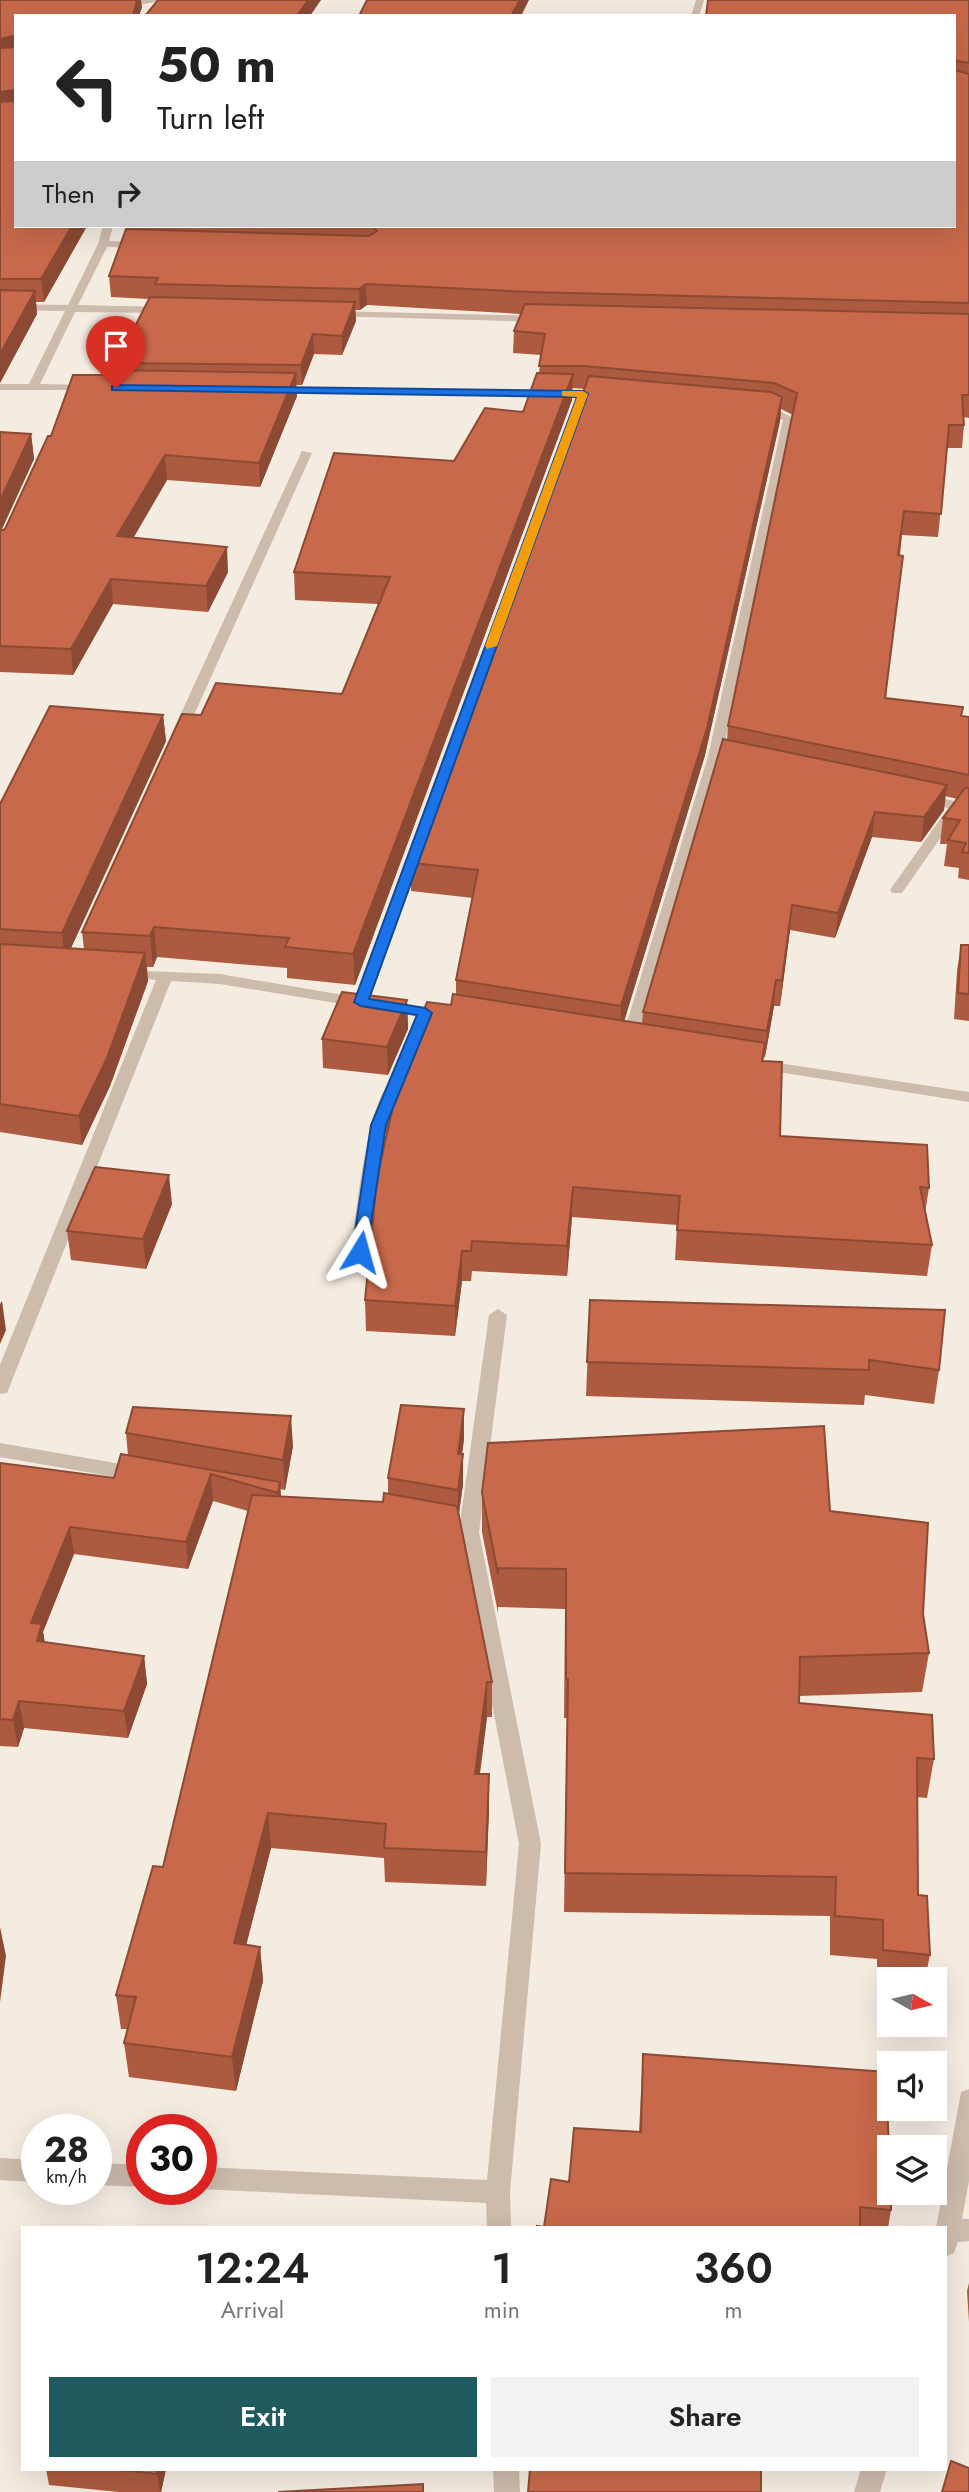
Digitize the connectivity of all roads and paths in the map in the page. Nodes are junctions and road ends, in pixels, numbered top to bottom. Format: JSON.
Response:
{"nodes":[{"id":1,"x":163,"y":0,"type":"edge"},
{"id":2,"x":102,"y":6,"type":"edge"},
{"id":3,"x":107,"y":228,"type":"edge"},
{"id":4,"x":103,"y":244,"type":"junction"},
{"id":5,"x":156,"y":246,"type":"edge"},
{"id":6,"x":0,"y":307,"type":"edge"},
{"id":7,"x":70,"y":307,"type":"junction"},
{"id":8,"x":181,"y":310,"type":"edge"},
{"id":9,"x":319,"y":314,"type":"edge"},
{"id":10,"x":554,"y":320,"type":"edge"},
{"id":11,"x":0,"y":387,"type":"edge"},
{"id":12,"x":33,"y":387,"type":"junction"},
{"id":13,"x":102,"y":388,"type":"edge"},
{"id":14,"x":267,"y":390,"type":"edge"},
{"id":15,"x":745,"y":408,"type":"edge"},
{"id":16,"x":306,"y":453,"type":"dead end"},
{"id":17,"x":531,"y":536,"type":"edge"},
{"id":18,"x":170,"y":754,"type":"edge"},
{"id":19,"x":903,"y":794,"type":"edge"},
{"id":20,"x":963,"y":806,"type":"edge"},
{"id":21,"x":422,"y":834,"type":"edge"},
{"id":22,"x":897,"y":890,"type":"dead end"},
{"id":23,"x":112,"y":972,"type":"edge"},
{"id":24,"x":165,"y":977,"type":"junction"},
{"id":25,"x":361,"y":1002,"type":"junction"},
{"id":26,"x":466,"y":1019,"type":"edge"},
{"id":27,"x":628,"y":1045,"type":"edge"},
{"id":28,"x":737,"y":1061,"type":"edge"},
{"id":29,"x":402,"y":1070,"type":"edge"},
{"id":30,"x":969,"y":1097,"type":"edge"},
{"id":31,"x":360,"y":1252,"type":"dead end"},
{"id":32,"x":498,"y":1315,"type":"dead end"},
{"id":33,"x":0,"y":1388,"type":"edge"},
{"id":34,"x":0,"y":1451,"type":"edge"},
{"id":35,"x":165,"y":1479,"type":"edge"},
{"id":36,"x":414,"y":1522,"type":"edge"},
{"id":37,"x":469,"y":1532,"type":"junction"},
{"id":38,"x":969,"y":2100,"type":"edge"},
{"id":39,"x":0,"y":2169,"type":"edge"},
{"id":40,"x":21,"y":2170,"type":"edge"},
{"id":41,"x":217,"y":2179,"type":"edge"},
{"id":42,"x":498,"y":2192,"type":"junction"},
{"id":43,"x":499,"y":2226,"type":"edge"},
{"id":44,"x":954,"y":2235,"type":"edge"},
{"id":45,"x":506,"y":2471,"type":"edge"},
{"id":46,"x":873,"y":2471,"type":"edge"},
{"id":47,"x":507,"y":2492,"type":"edge"},
{"id":48,"x":867,"y":2492,"type":"edge"}],
"edges":[{"from":1,"to":2,"type":"street"},
{"from":3,"to":4,"type":"street"},
{"from":4,"to":5,"type":"street"},
{"from":4,"to":7,"type":"street"},
{"from":6,"to":7,"type":"street"},
{"from":7,"to":8,"type":"street"},
{"from":7,"to":12,"type":"street"},
{"from":9,"to":10,"type":"street"},
{"from":11,"to":12,"type":"street"},
{"from":12,"to":13,"type":"street"},
{"from":14,"to":17,"type":"street"},
{"from":15,"to":27,"type":"street"},
{"from":16,"to":18,"type":"street"},
{"from":19,"to":20,"type":"street"},
{"from":20,"to":22,"type":"street"},
{"from":21,"to":25,"type":"street"},
{"from":23,"to":24,"type":"street"},
{"from":24,"to":25,"type":"street"},
{"from":24,"to":33,"type":"street"},
{"from":25,"to":26,"type":"street"},
{"from":28,"to":30,"type":"street"},
{"from":29,"to":31,"type":"street"},
{"from":32,"to":37,"type":"street"},
{"from":34,"to":35,"type":"street"},
{"from":36,"to":37,"type":"street"},
{"from":37,"to":42,"type":"street"},
{"from":38,"to":44,"type":"street"},
{"from":39,"to":40,"type":"street"},
{"from":41,"to":42,"type":"street"},
{"from":42,"to":43,"type":"street"},
{"from":45,"to":47,"type":"street"},
{"from":46,"to":48,"type":"street"}]}
